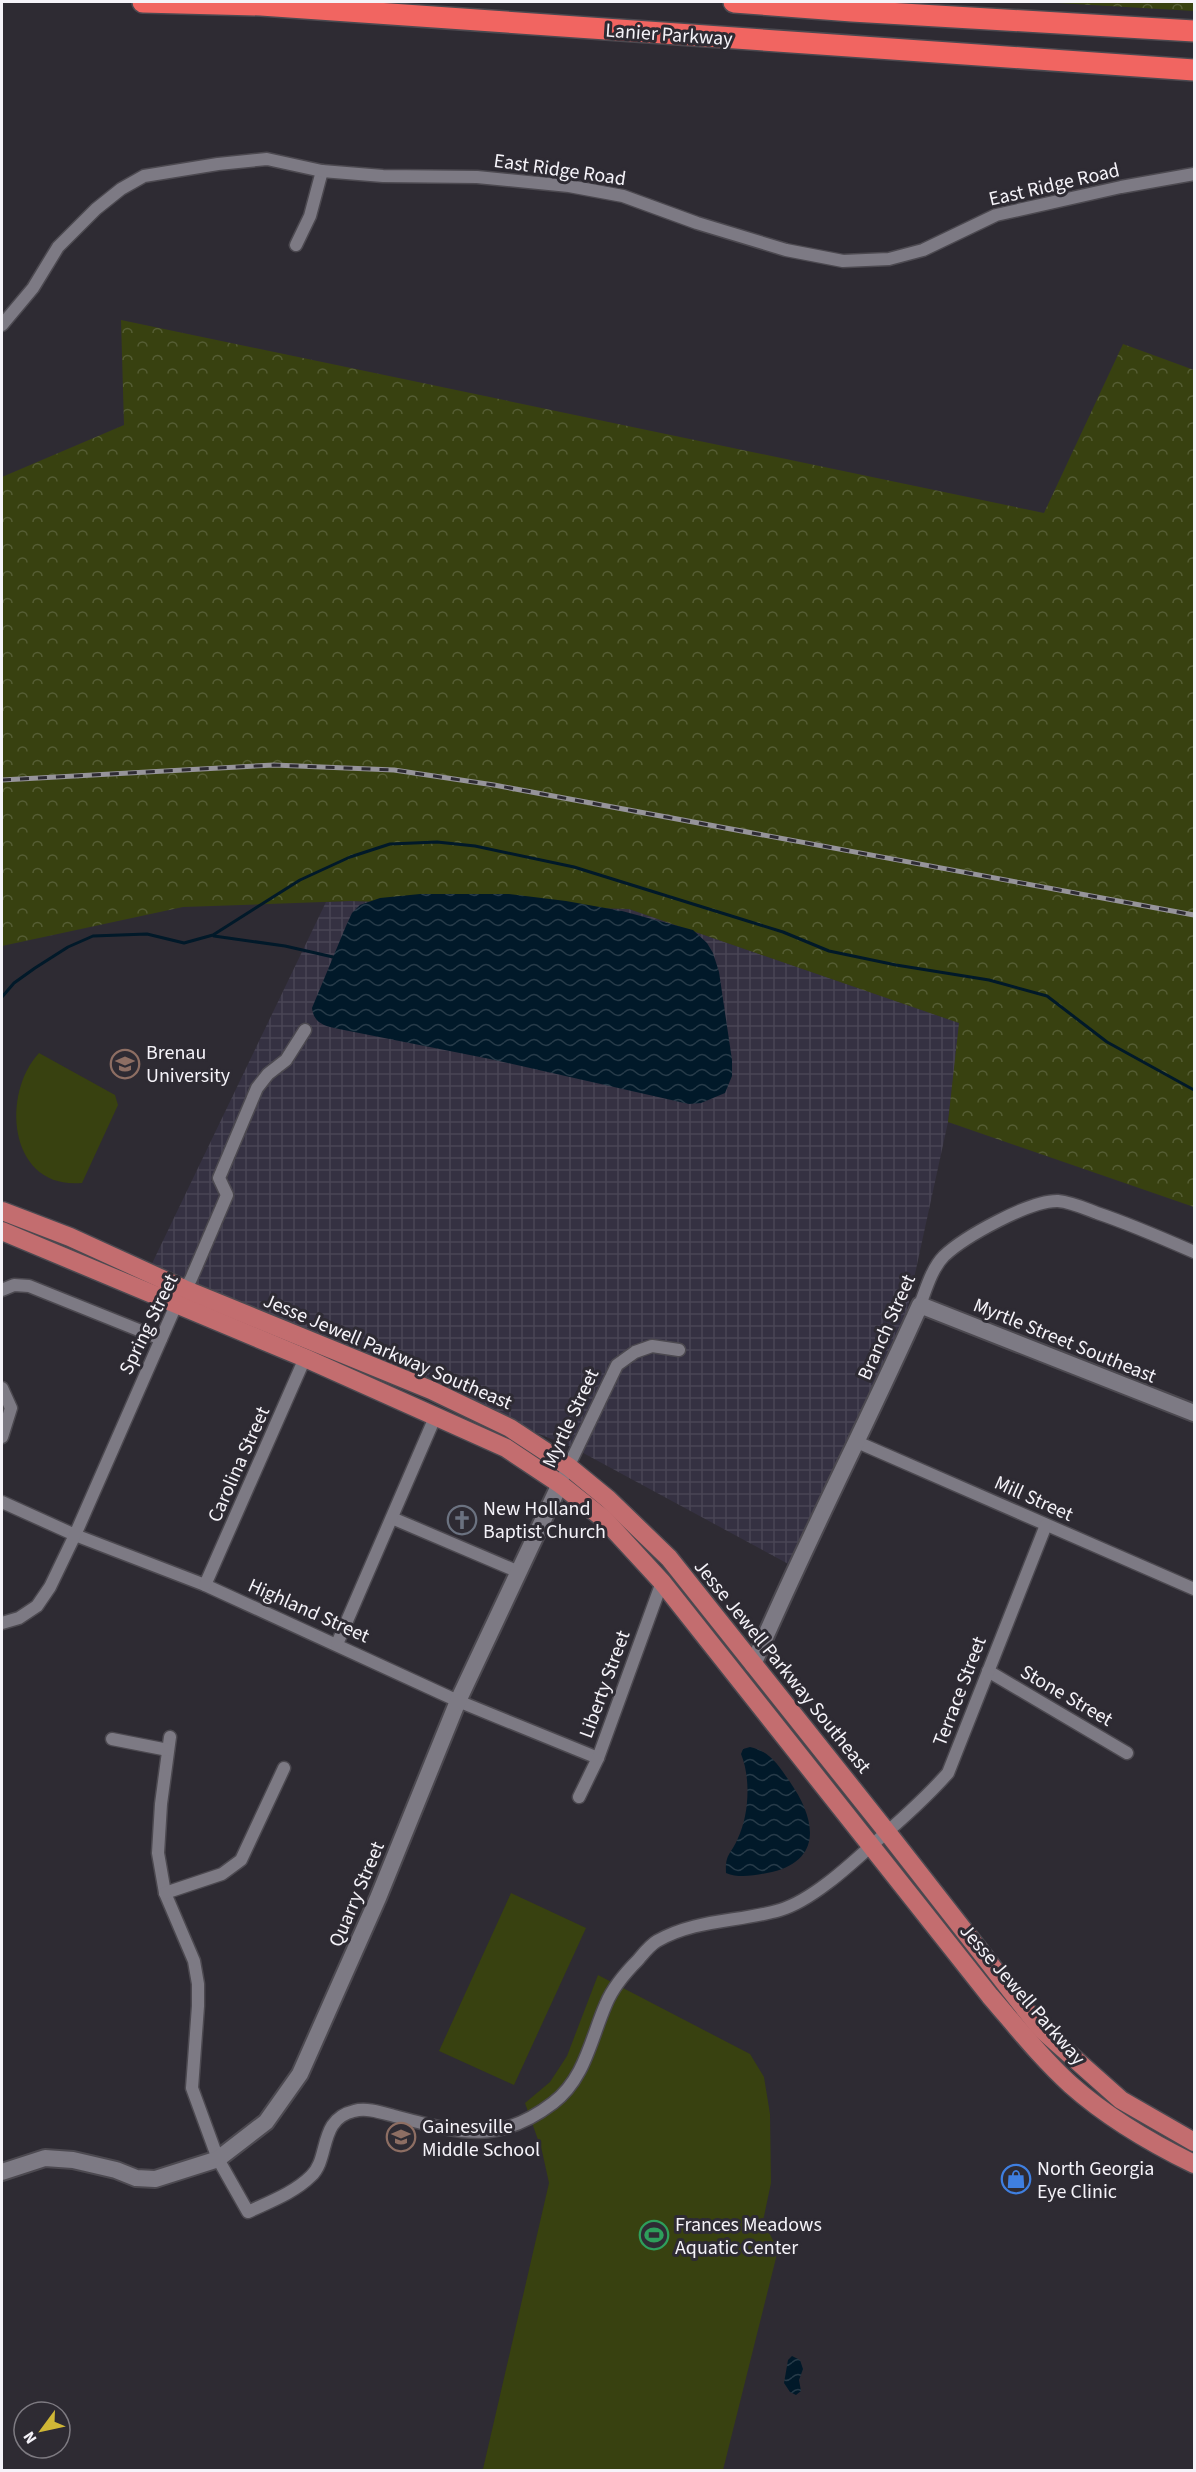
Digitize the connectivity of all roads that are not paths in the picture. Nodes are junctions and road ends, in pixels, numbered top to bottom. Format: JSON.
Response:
{"nodes":[{"id":1,"x":143,"y":2,"type":"edge"},
{"id":2,"x":734,"y":2,"type":"edge"},
{"id":3,"x":1194,"y":31,"type":"edge"},
{"id":4,"x":1194,"y":70,"type":"edge"},
{"id":5,"x":322,"y":171,"type":"junction"},
{"id":6,"x":1194,"y":174,"type":"edge"},
{"id":7,"x":296,"y":245,"type":"dead end"},
{"id":8,"x":2,"y":325,"type":"edge"},
{"id":9,"x":305,"y":1030,"type":"dead end"},
{"id":10,"x":2,"y":1211,"type":"edge"},
{"id":11,"x":2,"y":1231,"type":"edge"},
{"id":12,"x":1194,"y":1252,"type":"edge"},
{"id":13,"x":2,"y":1290,"type":"edge"},
{"id":14,"x":180,"y":1297,"type":"junction"},
{"id":15,"x":920,"y":1305,"type":"junction"},
{"id":16,"x":161,"y":1339,"type":"junction"},
{"id":17,"x":679,"y":1350,"type":"dead end"},
{"id":18,"x":305,"y":1358,"type":"junction"},
{"id":19,"x":2,"y":1388,"type":"edge"},
{"id":20,"x":1194,"y":1413,"type":"edge"},
{"id":21,"x":436,"y":1415,"type":"junction"},
{"id":22,"x":2,"y":1437,"type":"edge"},
{"id":23,"x":857,"y":1442,"type":"junction"},
{"id":24,"x":569,"y":1467,"type":"junction"},
{"id":25,"x":560,"y":1484,"type":"junction"},
{"id":26,"x":2,"y":1502,"type":"edge"},
{"id":27,"x":392,"y":1518,"type":"junction"},
{"id":28,"x":1046,"y":1525,"type":"junction"},
{"id":29,"x":75,"y":1535,"type":"junction"},
{"id":30,"x":519,"y":1572,"type":"junction"},
{"id":31,"x":662,"y":1582,"type":"junction"},
{"id":32,"x":206,"y":1585,"type":"junction"},
{"id":33,"x":1194,"y":1589,"type":"edge"},
{"id":34,"x":2,"y":1623,"type":"edge"},
{"id":35,"x":337,"y":1644,"type":"junction"},
{"id":36,"x":753,"y":1665,"type":"junction"},
{"id":37,"x":988,"y":1671,"type":"junction"},
{"id":38,"x":458,"y":1701,"type":"junction"},
{"id":39,"x":112,"y":1739,"type":"dead end"},
{"id":40,"x":1127,"y":1753,"type":"dead end"},
{"id":41,"x":598,"y":1758,"type":"junction"},
{"id":42,"x":284,"y":1768,"type":"dead end"},
{"id":43,"x":579,"y":1797,"type":"dead end"},
{"id":44,"x":887,"y":1832,"type":"junction"},
{"id":45,"x":872,"y":1846,"type":"junction"},
{"id":46,"x":165,"y":1893,"type":"junction"},
{"id":47,"x":1194,"y":2142,"type":"edge"},
{"id":48,"x":218,"y":2159,"type":"junction"},
{"id":49,"x":1194,"y":2164,"type":"edge"},
{"id":50,"x":2,"y":2172,"type":"edge"}],
"edges":[{"from":1,"to":4,"type":"highway","name":"Lanier Parkway"},
{"from":2,"to":3,"type":"highway","name":"Lanier Parkway"},
{"from":5,"to":6,"type":"street","name":"East Ridge Road"},
{"from":5,"to":7,"type":"street"},
{"from":5,"to":8,"type":"street","name":"East Ridge Road"},
{"from":9,"to":14,"type":"street","name":"Spring Street"},
{"from":10,"to":14,"type":"main road","name":"Jesse Jewell Parkway Southeast"},
{"from":11,"to":14,"type":"main road","name":"Jesse Jewell Parkway Southeast"},
{"from":12,"to":15,"type":"street","name":"Branch Street"},
{"from":13,"to":16,"type":"street"},
{"from":14,"to":16,"type":"street","name":"Spring Street"},
{"from":14,"to":18,"type":"main road","name":"Jesse Jewell Parkway Southeast"},
{"from":14,"to":24,"type":"main road","name":"Jesse Jewell Parkway Southeast"},
{"from":15,"to":20,"type":"street","name":"Myrtle Street Southeast"},
{"from":15,"to":23,"type":"street","name":"Branch Street"},
{"from":16,"to":29,"type":"street","name":"Spring Street"},
{"from":17,"to":24,"type":"street","name":"Myrtle Street"},
{"from":18,"to":21,"type":"main road","name":"Jesse Jewell Parkway Southeast"},
{"from":18,"to":32,"type":"street","name":"Carolina Street"},
{"from":19,"to":22,"type":"street"},
{"from":21,"to":25,"type":"main road","name":"Jesse Jewell Parkway Southeast"},
{"from":21,"to":27,"type":"street"},
{"from":23,"to":28,"type":"street","name":"Mill Street"},
{"from":23,"to":36,"type":"street","name":"Branch Street"},
{"from":24,"to":25,"type":"street","name":"Myrtle Street"},
{"from":24,"to":36,"type":"main road","name":"Jesse Jewell Parkway Southeast"},
{"from":25,"to":30,"type":"street","name":"Quarry Street"},
{"from":25,"to":31,"type":"main road","name":"Jesse Jewell Parkway Southeast"},
{"from":26,"to":29,"type":"street","name":"Highland Street"},
{"from":27,"to":30,"type":"street"},
{"from":27,"to":35,"type":"street"},
{"from":28,"to":33,"type":"street","name":"Mill Street"},
{"from":28,"to":37,"type":"street","name":"Terrace Street"},
{"from":29,"to":32,"type":"street","name":"Highland Street"},
{"from":29,"to":34,"type":"street","name":"Spring Street"},
{"from":30,"to":38,"type":"street","name":"Quarry Street"},
{"from":31,"to":41,"type":"street","name":"Liberty Street"},
{"from":31,"to":45,"type":"main road","name":"Jesse Jewell Parkway Southeast"},
{"from":32,"to":35,"type":"street","name":"Highland Street"},
{"from":35,"to":38,"type":"street","name":"Highland Street"},
{"from":36,"to":44,"type":"main road","name":"Jesse Jewell Parkway Southeast"},
{"from":37,"to":40,"type":"street","name":"Stone Street"},
{"from":37,"to":44,"type":"street","name":"Terrace Street"},
{"from":38,"to":41,"type":"street","name":"Highland Street"},
{"from":38,"to":48,"type":"street","name":"Quarry Street"},
{"from":39,"to":46,"type":"street"},
{"from":41,"to":43,"type":"street","name":"Liberty Street"},
{"from":42,"to":46,"type":"street"},
{"from":44,"to":45,"type":"street","name":"Terrace Street"},
{"from":44,"to":47,"type":"main road","name":"Jesse Jewell Parkway"},
{"from":45,"to":48,"type":"street","name":"Terrace Street"},
{"from":45,"to":49,"type":"main road","name":"Jesse Jewell Parkway"},
{"from":46,"to":48,"type":"street"},
{"from":48,"to":50,"type":"street","name":"Quarry Street"}]}
